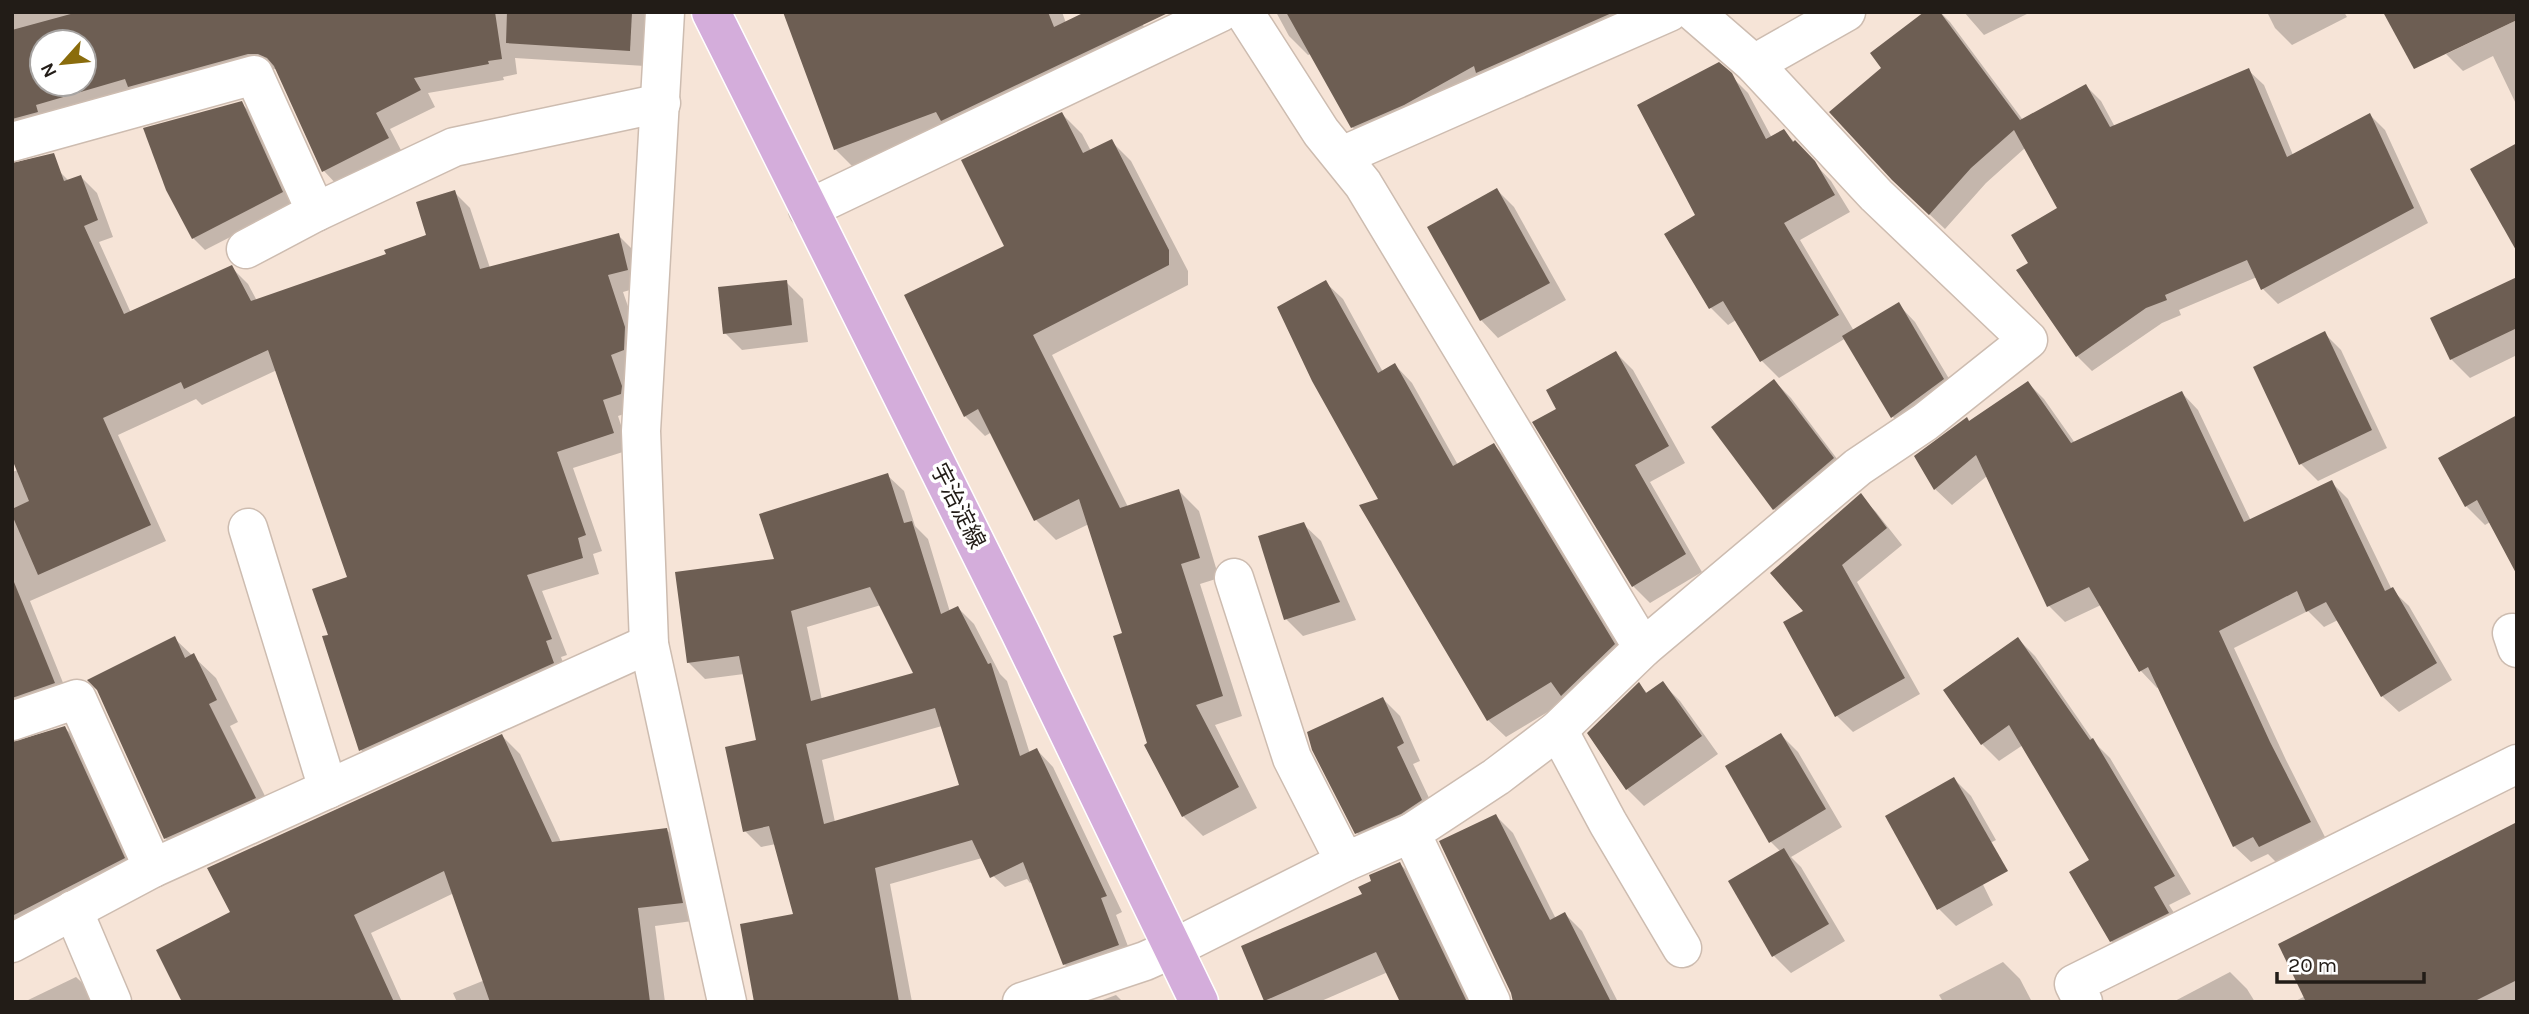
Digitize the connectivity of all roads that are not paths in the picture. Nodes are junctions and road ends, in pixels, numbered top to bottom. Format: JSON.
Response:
{"nodes":[{"id":1,"x":665,"y":12,"type":"edge"},
{"id":2,"x":711,"y":12,"type":"edge"},
{"id":3,"x":1221,"y":12,"type":"edge"},
{"id":4,"x":1244,"y":12,"type":"edge"},
{"id":5,"x":1669,"y":12,"type":"edge"},
{"id":6,"x":1694,"y":12,"type":"edge"},
{"id":7,"x":1846,"y":12,"type":"edge"},
{"id":8,"x":1754,"y":64,"type":"junction"},
{"id":9,"x":661,"y":103,"type":"junction"},
{"id":10,"x":12,"y":142,"type":"edge"},
{"id":11,"x":1342,"y":156,"type":"junction"},
{"id":12,"x":808,"y":209,"type":"junction"},
{"id":13,"x":316,"y":212,"type":"junction"},
{"id":14,"x":246,"y":249,"type":"dead end"},
{"id":15,"x":248,"y":527,"type":"dead end"},
{"id":16,"x":1234,"y":578,"type":"dead end"},
{"id":17,"x":649,"y":644,"type":"junction"},
{"id":18,"x":1643,"y":648,"type":"junction"},
{"id":19,"x":12,"y":720,"type":"edge"},
{"id":20,"x":1558,"y":730,"type":"junction"},
{"id":21,"x":2517,"y":764,"type":"edge"},
{"id":22,"x":328,"y":789,"type":"junction"},
{"id":23,"x":1412,"y":833,"type":"junction"},
{"id":24,"x":1345,"y":862,"type":"junction"},
{"id":25,"x":153,"y":868,"type":"junction"},
{"id":26,"x":73,"y":910,"type":"junction"},
{"id":27,"x":12,"y":943,"type":"edge"},
{"id":28,"x":1682,"y":947,"type":"dead end"},
{"id":29,"x":1174,"y":948,"type":"junction"},
{"id":30,"x":112,"y":1002,"type":"edge"},
{"id":31,"x":727,"y":1002,"type":"edge"},
{"id":32,"x":1022,"y":1002,"type":"edge"},
{"id":33,"x":1199,"y":1002,"type":"edge"},
{"id":34,"x":1491,"y":1002,"type":"edge"},
{"id":35,"x":2083,"y":1002,"type":"edge"}],
"edges":[{"from":1,"to":9,"type":"street"},
{"from":2,"to":12,"type":"main road","name":"宇治淀線"},
{"from":3,"to":12,"type":"street"},
{"from":4,"to":11,"type":"street"},
{"from":5,"to":11,"type":"street"},
{"from":6,"to":8,"type":"street"},
{"from":7,"to":8,"type":"street"},
{"from":8,"to":18,"type":"street"},
{"from":9,"to":13,"type":"street"},
{"from":9,"to":17,"type":"street"},
{"from":10,"to":13,"type":"street"},
{"from":11,"to":18,"type":"street"},
{"from":12,"to":29,"type":"main road","name":"宇治淀線"},
{"from":13,"to":14,"type":"street"},
{"from":15,"to":22,"type":"street"},
{"from":16,"to":24,"type":"street"},
{"from":17,"to":22,"type":"street"},
{"from":17,"to":31,"type":"street"},
{"from":18,"to":20,"type":"street"},
{"from":19,"to":25,"type":"street"},
{"from":20,"to":23,"type":"street"},
{"from":20,"to":28,"type":"street"},
{"from":21,"to":35,"type":"street"},
{"from":22,"to":25,"type":"street"},
{"from":23,"to":24,"type":"street"},
{"from":23,"to":34,"type":"street"},
{"from":24,"to":29,"type":"street"},
{"from":25,"to":26,"type":"street"},
{"from":26,"to":27,"type":"street"},
{"from":26,"to":30,"type":"street"},
{"from":29,"to":32,"type":"street"},
{"from":29,"to":33,"type":"main road","name":"宇治淀線"}]}
